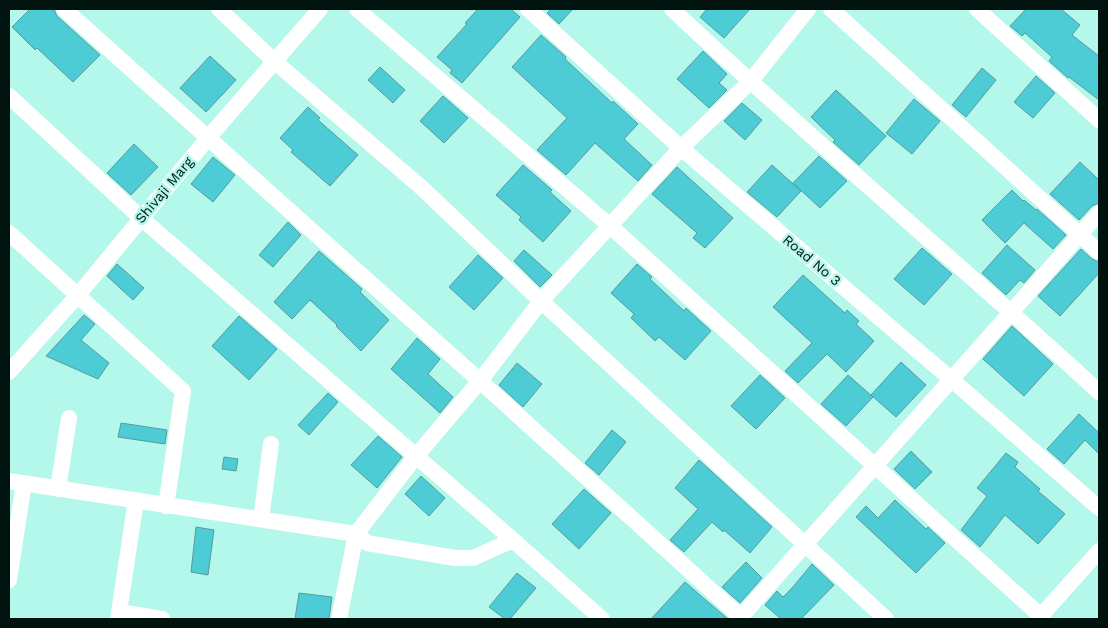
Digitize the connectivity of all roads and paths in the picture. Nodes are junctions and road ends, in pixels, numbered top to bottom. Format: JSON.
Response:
{"nodes":[{"id":1,"x":64,"y":9,"type":"edge"},
{"id":2,"x":219,"y":9,"type":"edge"},
{"id":3,"x":320,"y":9,"type":"edge"},
{"id":4,"x":356,"y":9,"type":"edge"},
{"id":5,"x":528,"y":9,"type":"edge"},
{"id":6,"x":672,"y":9,"type":"edge"},
{"id":7,"x":808,"y":9,"type":"edge"},
{"id":8,"x":831,"y":9,"type":"edge"},
{"id":9,"x":977,"y":9,"type":"edge"},
{"id":10,"x":274,"y":61,"type":"junction"},
{"id":11,"x":750,"y":82,"type":"junction"},
{"id":12,"x":9,"y":96,"type":"edge"},
{"id":13,"x":1099,"y":120,"type":"edge"},
{"id":14,"x":208,"y":138,"type":"junction"},
{"id":15,"x":681,"y":148,"type":"junction"},
{"id":16,"x":1099,"y":213,"type":"edge"},
{"id":17,"x":141,"y":218,"type":"junction"},
{"id":18,"x":610,"y":225,"type":"junction"},
{"id":19,"x":9,"y":233,"type":"edge"},
{"id":20,"x":1080,"y":235,"type":"junction"},
{"id":21,"x":1099,"y":252,"type":"edge"},
{"id":22,"x":78,"y":295,"type":"junction"},
{"id":23,"x":541,"y":302,"type":"junction"},
{"id":24,"x":1012,"y":312,"type":"junction"},
{"id":25,"x":9,"y":370,"type":"edge"},
{"id":26,"x":480,"y":380,"type":"junction"},
{"id":27,"x":952,"y":380,"type":"junction"},
{"id":28,"x":1099,"y":392,"type":"edge"},
{"id":29,"x":69,"y":418,"type":"dead end"},
{"id":30,"x":270,"y":444,"type":"dead end"},
{"id":31,"x":416,"y":456,"type":"junction"},
{"id":32,"x":876,"y":466,"type":"junction"},
{"id":33,"x":16,"y":482,"type":"edge"},
{"id":34,"x":58,"y":489,"type":"junction"},
{"id":35,"x":136,"y":500,"type":"junction"},
{"id":36,"x":166,"y":506,"type":"junction"},
{"id":37,"x":1099,"y":508,"type":"edge"},
{"id":38,"x":260,"y":519,"type":"junction"},
{"id":39,"x":356,"y":534,"type":"junction"},
{"id":40,"x":513,"y":540,"type":"junction"},
{"id":41,"x":805,"y":545,"type":"junction"},
{"id":42,"x":1099,"y":551,"type":"edge"},
{"id":43,"x":9,"y":580,"type":"edge"},
{"id":44,"x":119,"y":616,"type":"edge"},
{"id":45,"x":1041,"y":618,"type":"edge"},
{"id":46,"x":162,"y":619,"type":"edge"},
{"id":47,"x":339,"y":619,"type":"edge"},
{"id":48,"x":602,"y":619,"type":"edge"},
{"id":49,"x":741,"y":619,"type":"edge"},
{"id":50,"x":886,"y":619,"type":"edge"}],
"edges":[{"from":1,"to":14,"type":"street"},
{"from":2,"to":10,"type":"street"},
{"from":3,"to":10,"type":"street","name":"Shivaji Marg"},
{"from":4,"to":18,"type":"street"},
{"from":5,"to":15,"type":"street","name":"Road No 3"},
{"from":6,"to":11,"type":"street"},
{"from":7,"to":11,"type":"street"},
{"from":8,"to":20,"type":"street"},
{"from":9,"to":13,"type":"street"},
{"from":10,"to":14,"type":"street","name":"Shivaji Marg"},
{"from":10,"to":23,"type":"street"},
{"from":11,"to":15,"type":"street"},
{"from":11,"to":24,"type":"street"},
{"from":12,"to":17,"type":"street"},
{"from":14,"to":17,"type":"street","name":"Shivaji Marg"},
{"from":14,"to":26,"type":"street"},
{"from":15,"to":18,"type":"street"},
{"from":15,"to":27,"type":"street","name":"Road No 3"},
{"from":16,"to":20,"type":"street"},
{"from":17,"to":22,"type":"street","name":"Shivaji Marg"},
{"from":17,"to":31,"type":"street"},
{"from":18,"to":23,"type":"street"},
{"from":18,"to":32,"type":"street"},
{"from":19,"to":22,"type":"street"},
{"from":20,"to":21,"type":"street"},
{"from":20,"to":24,"type":"street"},
{"from":22,"to":25,"type":"street","name":"Shivaji Marg"},
{"from":22,"to":36,"type":"street"},
{"from":23,"to":26,"type":"street"},
{"from":23,"to":41,"type":"street"},
{"from":24,"to":27,"type":"street"},
{"from":24,"to":28,"type":"street"},
{"from":26,"to":31,"type":"street"},
{"from":26,"to":49,"type":"street"},
{"from":27,"to":32,"type":"street"},
{"from":27,"to":37,"type":"street","name":"Road No 3"},
{"from":29,"to":34,"type":"street"},
{"from":30,"to":38,"type":"street"},
{"from":31,"to":39,"type":"street"},
{"from":31,"to":40,"type":"street"},
{"from":32,"to":41,"type":"street"},
{"from":32,"to":45,"type":"street"},
{"from":33,"to":34,"type":"street"},
{"from":33,"to":43,"type":"street"},
{"from":34,"to":35,"type":"street"},
{"from":35,"to":36,"type":"street"},
{"from":35,"to":44,"type":"street"},
{"from":36,"to":38,"type":"street"},
{"from":38,"to":39,"type":"street"},
{"from":39,"to":40,"type":"street"},
{"from":39,"to":47,"type":"street"},
{"from":40,"to":48,"type":"street"},
{"from":41,"to":49,"type":"street"},
{"from":41,"to":50,"type":"street"},
{"from":42,"to":45,"type":"street"},
{"from":44,"to":46,"type":"street"}]}
